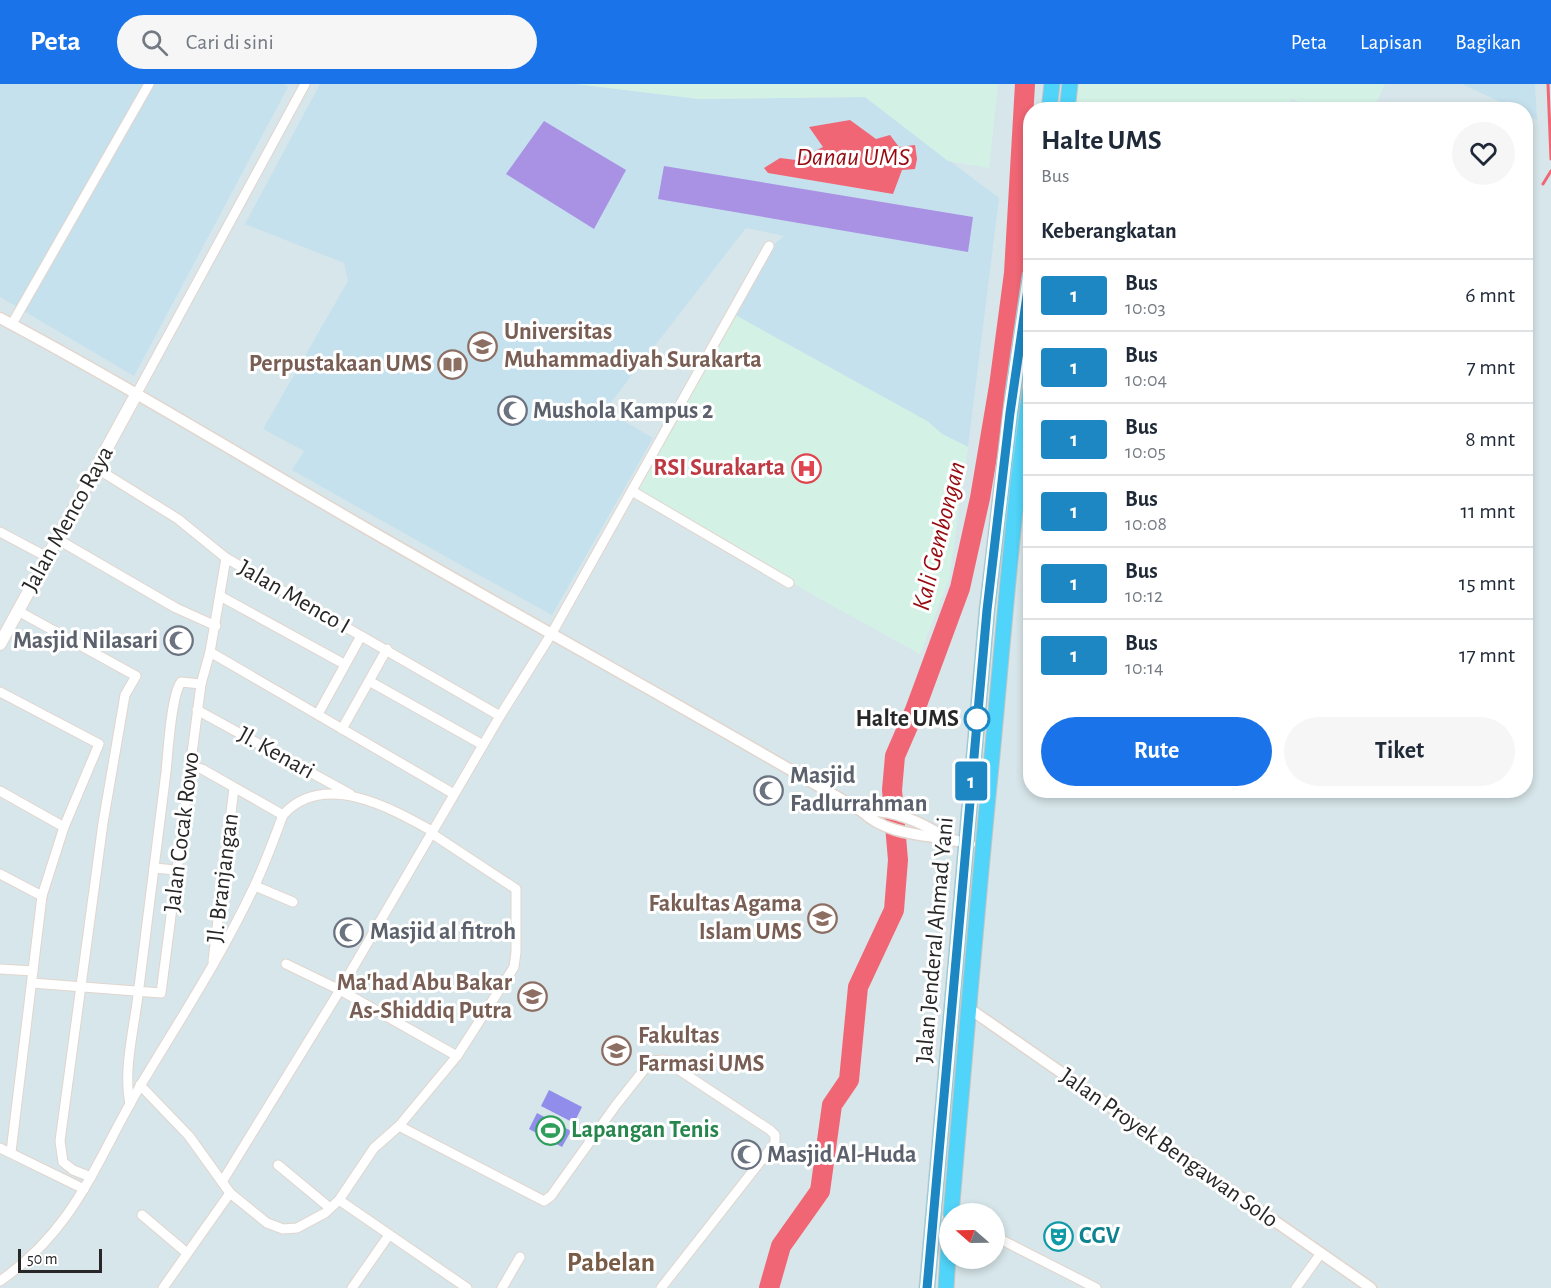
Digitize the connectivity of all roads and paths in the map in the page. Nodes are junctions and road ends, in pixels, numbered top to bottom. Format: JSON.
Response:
{"nodes":[{"id":1,"x":148,"y":84,"type":"edge"},
{"id":2,"x":305,"y":84,"type":"edge"},
{"id":3,"x":1052,"y":84,"type":"edge"},
{"id":4,"x":1070,"y":84,"type":"edge"},
{"id":5,"x":1050,"y":102,"type":"edge"},
{"id":6,"x":1068,"y":102,"type":"edge"},
{"id":7,"x":769,"y":246,"type":"dead end"},
{"id":8,"x":0,"y":318,"type":"edge"},
{"id":9,"x":12,"y":324,"type":"junction"},
{"id":10,"x":1023,"y":326,"type":"edge"},
{"id":11,"x":137,"y":393,"type":"junction"},
{"id":12,"x":1023,"y":442,"type":"edge"},
{"id":13,"x":96,"y":468,"type":"junction"},
{"id":14,"x":632,"y":491,"type":"junction"},
{"id":15,"x":0,"y":532,"type":"edge"},
{"id":16,"x":57,"y":539,"type":"junction"},
{"id":17,"x":47,"y":556,"type":"junction"},
{"id":18,"x":226,"y":558,"type":"junction"},
{"id":19,"x":789,"y":583,"type":"dead end"},
{"id":20,"x":220,"y":596,"type":"junction"},
{"id":21,"x":18,"y":611,"type":"junction"},
{"id":22,"x":216,"y":626,"type":"junction"},
{"id":23,"x":552,"y":633,"type":"junction"},
{"id":24,"x":361,"y":636,"type":"junction"},
{"id":25,"x":1,"y":638,"type":"edge"},
{"id":26,"x":387,"y":649,"type":"junction"},
{"id":27,"x":210,"y":652,"type":"junction"},
{"id":28,"x":344,"y":664,"type":"junction"},
{"id":29,"x":369,"y":681,"type":"junction"},
{"id":30,"x":201,"y":684,"type":"junction"},
{"id":31,"x":0,"y":692,"type":"edge"},
{"id":32,"x":197,"y":710,"type":"junction"},
{"id":33,"x":318,"y":714,"type":"junction"},
{"id":34,"x":500,"y":716,"type":"junction"},
{"id":35,"x":342,"y":729,"type":"junction"},
{"id":36,"x":483,"y":745,"type":"junction"},
{"id":37,"x":190,"y":766,"type":"junction"},
{"id":38,"x":234,"y":788,"type":"junction"},
{"id":39,"x":0,"y":791,"type":"edge"},
{"id":40,"x":454,"y":794,"type":"junction"},
{"id":41,"x":355,"y":796,"type":"junction"},
{"id":42,"x":283,"y":815,"type":"junction"},
{"id":43,"x":64,"y":827,"type":"junction"},
{"id":44,"x":432,"y":832,"type":"junction"},
{"id":45,"x":966,"y":843,"type":"junction"},
{"id":46,"x":982,"y":848,"type":"junction"},
{"id":47,"x":154,"y":868,"type":"junction"},
{"id":48,"x":176,"y":870,"type":"junction"},
{"id":49,"x":0,"y":874,"type":"edge"},
{"id":50,"x":255,"y":886,"type":"junction"},
{"id":51,"x":42,"y":896,"type":"junction"},
{"id":52,"x":292,"y":902,"type":"dead end"},
{"id":53,"x":286,"y":964,"type":"dead end"},
{"id":54,"x":212,"y":967,"type":"junction"},
{"id":55,"x":0,"y":969,"type":"edge"},
{"id":56,"x":33,"y":971,"type":"junction"},
{"id":57,"x":32,"y":983,"type":"junction"},
{"id":58,"x":82,"y":987,"type":"junction"},
{"id":59,"x":340,"y":990,"type":"junction"},
{"id":60,"x":139,"y":992,"type":"junction"},
{"id":61,"x":968,"y":1007,"type":"junction"},
{"id":62,"x":457,"y":1056,"type":"junction"},
{"id":63,"x":140,"y":1086,"type":"junction"},
{"id":64,"x":130,"y":1104,"type":"junction"},
{"id":65,"x":399,"y":1126,"type":"junction"},
{"id":66,"x":0,"y":1148,"type":"edge"},
{"id":67,"x":11,"y":1152,"type":"junction"},
{"id":68,"x":278,"y":1165,"type":"dead end"},
{"id":69,"x":91,"y":1177,"type":"junction"},
{"id":70,"x":222,"y":1182,"type":"junction"},
{"id":71,"x":84,"y":1189,"type":"junction"},
{"id":72,"x":230,"y":1193,"type":"junction"},
{"id":73,"x":339,"y":1200,"type":"junction"},
{"id":74,"x":952,"y":1203,"type":"edge"},
{"id":75,"x":330,"y":1208,"type":"junction"},
{"id":76,"x":142,"y":1215,"type":"dead end"},
{"id":77,"x":933,"y":1226,"type":"junction"},
{"id":78,"x":939,"y":1226,"type":"edge"},
{"id":79,"x":389,"y":1234,"type":"junction"},
{"id":80,"x":1005,"y":1242,"type":"edge"},
{"id":81,"x":187,"y":1253,"type":"junction"},
{"id":82,"x":1321,"y":1253,"type":"junction"},
{"id":83,"x":519,"y":1257,"type":"dead end"},
{"id":84,"x":0,"y":1267,"type":"edge"},
{"id":85,"x":947,"y":1269,"type":"edge"},
{"id":86,"x":9,"y":1274,"type":"junction"},
{"id":87,"x":0,"y":1282,"type":"edge"},
{"id":88,"x":7,"y":1288,"type":"edge"},
{"id":89,"x":163,"y":1288,"type":"edge"},
{"id":90,"x":352,"y":1288,"type":"edge"},
{"id":91,"x":467,"y":1288,"type":"edge"},
{"id":92,"x":502,"y":1288,"type":"edge"},
{"id":93,"x":661,"y":1288,"type":"edge"},
{"id":94,"x":927,"y":1288,"type":"edge"},
{"id":95,"x":946,"y":1288,"type":"edge"},
{"id":96,"x":1096,"y":1288,"type":"edge"},
{"id":97,"x":1296,"y":1288,"type":"edge"},
{"id":98,"x":1371,"y":1288,"type":"edge"}],
"edges":[{"from":1,"to":9,"type":"street"},
{"from":2,"to":11,"type":"street"},
{"from":3,"to":5,"type":"highway"},
{"from":4,"to":6,"type":"highway"},
{"from":7,"to":14,"type":"street"},
{"from":8,"to":9,"type":"street"},
{"from":9,"to":11,"type":"street"},
{"from":10,"to":45,"type":"highway","name":"Jalan Jenderal Ahmad Yani"},
{"from":11,"to":13,"type":"main road","name":"Jalan Menco Raya"},
{"from":11,"to":23,"type":"street"},
{"from":12,"to":46,"type":"highway","name":"Jalan Jenderal Ahmad Yani"},
{"from":13,"to":16,"type":"main road","name":"Jalan Menco Raya"},
{"from":13,"to":18,"type":"street","name":"Jalan Menco I"},
{"from":14,"to":19,"type":"street"},
{"from":14,"to":23,"type":"street"},
{"from":15,"to":17,"type":"street"},
{"from":16,"to":17,"type":"main road","name":"Jalan Menco Raya"},
{"from":16,"to":22,"type":"street"},
{"from":17,"to":21,"type":"main road","name":"Jalan Menco Raya"},
{"from":18,"to":20,"type":"street","name":"Jalan Cocak Rowo"},
{"from":18,"to":24,"type":"street","name":"Jalan Menco I"},
{"from":20,"to":22,"type":"street","name":"Jalan Cocak Rowo"},
{"from":20,"to":28,"type":"street"},
{"from":21,"to":25,"type":"main road","name":"Jalan Menco Raya"},
{"from":21,"to":58,"type":"street"},
{"from":22,"to":27,"type":"street","name":"Jalan Cocak Rowo"},
{"from":23,"to":34,"type":"street"},
{"from":23,"to":45,"type":"street"},
{"from":24,"to":26,"type":"street","name":"Jalan Menco I"},
{"from":24,"to":28,"type":"street"},
{"from":26,"to":29,"type":"street"},
{"from":26,"to":34,"type":"street","name":"Jalan Menco I"},
{"from":27,"to":30,"type":"street","name":"Jalan Cocak Rowo"},
{"from":27,"to":33,"type":"street"},
{"from":28,"to":33,"type":"street"},
{"from":29,"to":35,"type":"street"},
{"from":29,"to":36,"type":"street"},
{"from":30,"to":32,"type":"street","name":"Jalan Cocak Rowo"},
{"from":30,"to":47,"type":"street"},
{"from":31,"to":43,"type":"street"},
{"from":32,"to":37,"type":"street","name":"Jalan Cocak Rowo"},
{"from":32,"to":41,"type":"street","name":"Jl. Kenari"},
{"from":33,"to":35,"type":"street"},
{"from":34,"to":36,"type":"street"},
{"from":35,"to":40,"type":"street"},
{"from":36,"to":40,"type":"street"},
{"from":37,"to":38,"type":"street"},
{"from":37,"to":48,"type":"street","name":"Jalan Cocak Rowo"},
{"from":38,"to":42,"type":"street"},
{"from":38,"to":54,"type":"street","name":"Jl. Branjangan"},
{"from":39,"to":43,"type":"street"},
{"from":40,"to":44,"type":"street"},
{"from":41,"to":42,"type":"street"},
{"from":41,"to":44,"type":"street"},
{"from":42,"to":50,"type":"street"},
{"from":43,"to":51,"type":"street"},
{"from":44,"to":59,"type":"street"},
{"from":44,"to":62,"type":"street"},
{"from":45,"to":46,"type":"street"},
{"from":45,"to":77,"type":"highway","name":"Jalan Jenderal Ahmad Yani"},
{"from":46,"to":61,"type":"highway","name":"Jalan Jenderal Ahmad Yani"},
{"from":47,"to":48,"type":"street"},
{"from":47,"to":60,"type":"street"},
{"from":48,"to":60,"type":"street","name":"Jalan Cocak Rowo"},
{"from":49,"to":51,"type":"street"},
{"from":50,"to":52,"type":"street"},
{"from":50,"to":54,"type":"street"},
{"from":51,"to":56,"type":"street"},
{"from":53,"to":59,"type":"street"},
{"from":54,"to":63,"type":"street"},
{"from":55,"to":56,"type":"street"},
{"from":56,"to":57,"type":"street"},
{"from":57,"to":58,"type":"street"},
{"from":57,"to":67,"type":"street"},
{"from":58,"to":60,"type":"street"},
{"from":58,"to":69,"type":"street"},
{"from":59,"to":62,"type":"street"},
{"from":59,"to":70,"type":"street"},
{"from":60,"to":64,"type":"street"},
{"from":61,"to":74,"type":"highway","name":"Jalan Jenderal Ahmad Yani"},
{"from":61,"to":82,"type":"street","name":"Jalan Proyek Bengawan Solo"},
{"from":62,"to":65,"type":"street"},
{"from":63,"to":64,"type":"street"},
{"from":63,"to":70,"type":"street"},
{"from":64,"to":69,"type":"street"},
{"from":65,"to":73,"type":"street"},
{"from":65,"to":93,"type":"street"},
{"from":66,"to":67,"type":"street"},
{"from":67,"to":71,"type":"street"},
{"from":68,"to":75,"type":"street"},
{"from":69,"to":71,"type":"street"},
{"from":70,"to":72,"type":"street"},
{"from":71,"to":86,"type":"street"},
{"from":72,"to":75,"type":"street"},
{"from":72,"to":81,"type":"street"},
{"from":73,"to":75,"type":"street"},
{"from":73,"to":79,"type":"street"},
{"from":76,"to":81,"type":"street"},
{"from":77,"to":78,"type":"highway"},
{"from":77,"to":94,"type":"highway","name":"Jalan Jenderal Ahmad Yani"},
{"from":79,"to":90,"type":"street"},
{"from":79,"to":91,"type":"street"},
{"from":80,"to":96,"type":"street"},
{"from":81,"to":89,"type":"street"},
{"from":82,"to":97,"type":"street"},
{"from":82,"to":98,"type":"street","name":"Jalan Proyek Bengawan Solo"},
{"from":83,"to":92,"type":"street"},
{"from":84,"to":86,"type":"street"},
{"from":85,"to":95,"type":"highway"},
{"from":86,"to":87,"type":"street"},
{"from":87,"to":88,"type":"street"}]}
